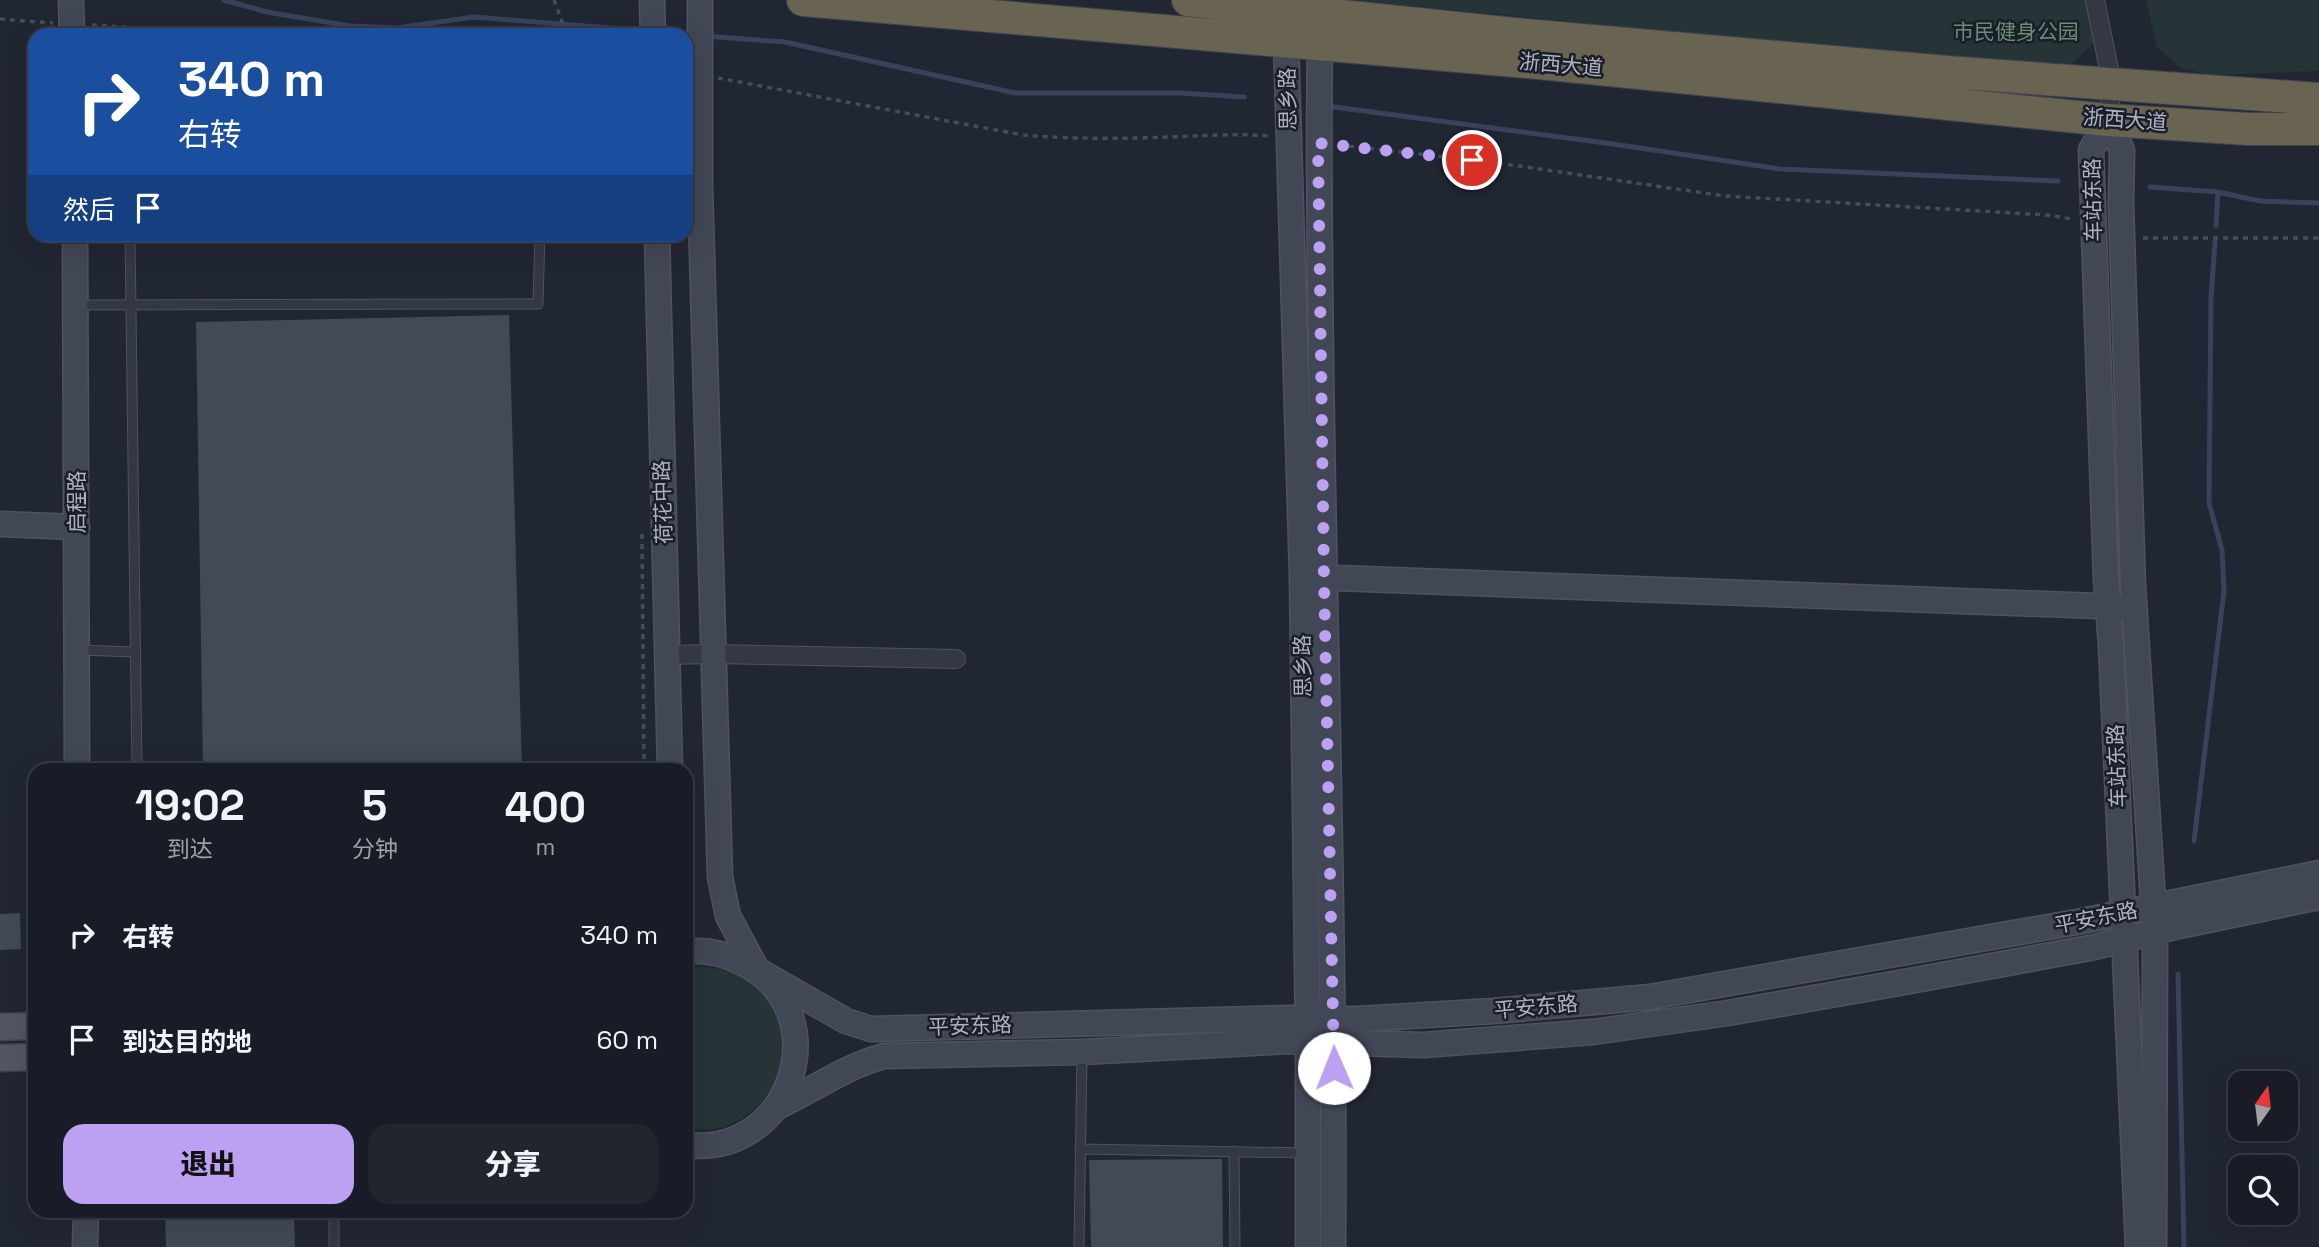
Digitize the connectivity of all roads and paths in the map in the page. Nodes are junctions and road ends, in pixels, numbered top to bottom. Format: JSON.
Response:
{"nodes":[{"id":1,"x":554,"y":0,"type":"edge"},
{"id":2,"x":803,"y":0,"type":"edge"},
{"id":3,"x":1188,"y":0,"type":"edge"},
{"id":4,"x":2095,"y":0,"type":"edge"},
{"id":5,"x":700,"y":8,"type":"edge"},
{"id":6,"x":0,"y":19,"type":"edge"},
{"id":7,"x":72,"y":20,"type":"edge"},
{"id":8,"x":153,"y":28,"type":"edge"},
{"id":9,"x":564,"y":28,"type":"edge"},
{"id":10,"x":1286,"y":42,"type":"junction"},
{"id":11,"x":1320,"y":45,"type":"junction"},
{"id":12,"x":700,"y":69,"type":"junction"},
{"id":13,"x":2112,"y":84,"type":"junction"},
{"id":14,"x":2319,"y":99,"type":"edge"},
{"id":15,"x":2108,"y":120,"type":"junction"},
{"id":16,"x":2319,"y":129,"type":"edge"},
{"id":17,"x":1289,"y":137,"type":"junction"},
{"id":18,"x":1318,"y":143,"type":"junction"},
{"id":19,"x":2092,"y":223,"type":"junction"},
{"id":20,"x":2122,"y":238,"type":"junction"},
{"id":21,"x":2319,"y":238,"type":"edge"},
{"id":22,"x":75,"y":242,"type":"edge"},
{"id":23,"x":130,"y":242,"type":"edge"},
{"id":24,"x":540,"y":242,"type":"edge"},
{"id":25,"x":657,"y":242,"type":"edge"},
{"id":26,"x":76,"y":305,"type":"junction"},
{"id":27,"x":129,"y":306,"type":"junction"},
{"id":28,"x":0,"y":524,"type":"edge"},
{"id":29,"x":77,"y":527,"type":"junction"},
{"id":30,"x":1313,"y":578,"type":"junction"},
{"id":31,"x":2108,"y":607,"type":"junction"},
{"id":32,"x":2134,"y":607,"type":"junction"},
{"id":33,"x":77,"y":650,"type":"junction"},
{"id":34,"x":135,"y":652,"type":"junction"},
{"id":35,"x":715,"y":654,"type":"junction"},
{"id":36,"x":667,"y":655,"type":"junction"},
{"id":37,"x":956,"y":659,"type":"dead end"},
{"id":38,"x":77,"y":763,"type":"edge"},
{"id":39,"x":137,"y":763,"type":"edge"},
{"id":40,"x":670,"y":763,"type":"edge"},
{"id":41,"x":2319,"y":873,"type":"edge"},
{"id":42,"x":2319,"y":897,"type":"edge"},
{"id":43,"x":2153,"y":907,"type":"junction"},
{"id":44,"x":2122,"y":913,"type":"junction"},
{"id":45,"x":2155,"y":932,"type":"junction"},
{"id":46,"x":2124,"y":940,"type":"junction"},
{"id":47,"x":693,"y":951,"type":"edge"},
{"id":48,"x":757,"y":970,"type":"junction"},
{"id":49,"x":28,"y":1026,"type":"edge"},
{"id":50,"x":0,"y":1027,"type":"edge"},
{"id":51,"x":1321,"y":1030,"type":"junction"},
{"id":52,"x":1082,"y":1052,"type":"junction"},
{"id":53,"x":28,"y":1057,"type":"edge"},
{"id":54,"x":0,"y":1058,"type":"edge"},
{"id":55,"x":777,"y":1107,"type":"junction"},
{"id":56,"x":693,"y":1146,"type":"edge"},
{"id":57,"x":1080,"y":1149,"type":"junction"},
{"id":58,"x":1234,"y":1152,"type":"junction"},
{"id":59,"x":1308,"y":1153,"type":"junction"},
{"id":60,"x":86,"y":1218,"type":"edge"},
{"id":61,"x":334,"y":1218,"type":"edge"},
{"id":62,"x":85,"y":1247,"type":"edge"},
{"id":63,"x":334,"y":1247,"type":"edge"},
{"id":64,"x":1079,"y":1247,"type":"edge"},
{"id":65,"x":1235,"y":1247,"type":"edge"},
{"id":66,"x":1308,"y":1247,"type":"edge"},
{"id":67,"x":1333,"y":1247,"type":"edge"},
{"id":68,"x":2138,"y":1247,"type":"edge"},
{"id":69,"x":2154,"y":1247,"type":"edge"}],
"edges":[{"from":1,"to":9,"type":"path"},
{"from":2,"to":10,"type":"highway","name":"浙西大道"},
{"from":3,"to":13,"type":"highway","name":"浙西大道"},
{"from":4,"to":13,"type":"street"},
{"from":5,"to":12,"type":"street"},
{"from":6,"to":7,"type":"path"},
{"from":7,"to":8,"type":"path"},
{"from":10,"to":11,"type":"highway","name":"浙西大道"},
{"from":10,"to":17,"type":"street","name":"思乡路"},
{"from":11,"to":15,"type":"highway","name":"浙西大道"},
{"from":11,"to":18,"type":"street","name":"思乡路"},
{"from":12,"to":17,"type":"path"},
{"from":12,"to":35,"type":"street"},
{"from":13,"to":14,"type":"highway","name":"浙西大道"},
{"from":13,"to":15,"type":"street"},
{"from":15,"to":16,"type":"highway","name":"浙西大道"},
{"from":15,"to":19,"type":"street","name":"车站东路"},
{"from":15,"to":20,"type":"street","name":"车站东路"},
{"from":17,"to":30,"type":"street","name":"思乡路"},
{"from":18,"to":19,"type":"path"},
{"from":18,"to":30,"type":"street","name":"思乡路"},
{"from":19,"to":31,"type":"street","name":"车站东路"},
{"from":20,"to":21,"type":"path"},
{"from":20,"to":32,"type":"street","name":"车站东路"},
{"from":22,"to":26,"type":"street","name":"启程路"},
{"from":23,"to":27,"type":"lane"},
{"from":24,"to":27,"type":"lane"},
{"from":25,"to":36,"type":"street","name":"荷花中路"},
{"from":26,"to":27,"type":"lane"},
{"from":26,"to":29,"type":"street","name":"启程路"},
{"from":27,"to":34,"type":"lane"},
{"from":28,"to":29,"type":"street"},
{"from":29,"to":33,"type":"street","name":"启程路"},
{"from":30,"to":31,"type":"street"},
{"from":30,"to":51,"type":"street","name":"思乡路"},
{"from":31,"to":32,"type":"street"},
{"from":31,"to":44,"type":"street","name":"车站东路"},
{"from":32,"to":43,"type":"street","name":"车站东路"},
{"from":33,"to":34,"type":"lane"},
{"from":33,"to":38,"type":"street","name":"启程路"},
{"from":34,"to":39,"type":"lane"},
{"from":35,"to":36,"type":"street"},
{"from":35,"to":37,"type":"street"},
{"from":35,"to":48,"type":"street"},
{"from":36,"to":40,"type":"street","name":"荷花中路"},
{"from":41,"to":43,"type":"street","name":"平安东路"},
{"from":42,"to":45,"type":"street","name":"平安东路"},
{"from":43,"to":44,"type":"street","name":"平安东路"},
{"from":43,"to":45,"type":"street","name":"车站东路"},
{"from":44,"to":46,"type":"street","name":"车站东路"},
{"from":44,"to":51,"type":"street","name":"平安东路"},
{"from":45,"to":46,"type":"street","name":"平安东路"},
{"from":45,"to":69,"type":"street","name":"车站东路"},
{"from":46,"to":51,"type":"street","name":"平安东路"},
{"from":46,"to":68,"type":"street","name":"车站东路"},
{"from":47,"to":48,"type":"street","name":"平安东路"},
{"from":48,"to":51,"type":"street","name":"平安东路"},
{"from":48,"to":55,"type":"street"},
{"from":49,"to":50,"type":"main road"},
{"from":51,"to":52,"type":"street","name":"平安东路"},
{"from":51,"to":59,"type":"street","name":"思乡路"},
{"from":51,"to":67,"type":"street","name":"思乡路"},
{"from":52,"to":55,"type":"street","name":"平安东路"},
{"from":52,"to":57,"type":"lane"},
{"from":53,"to":54,"type":"main road"},
{"from":55,"to":56,"type":"street"},
{"from":57,"to":58,"type":"lane"},
{"from":57,"to":64,"type":"lane"},
{"from":58,"to":59,"type":"lane"},
{"from":58,"to":65,"type":"lane"},
{"from":59,"to":66,"type":"street","name":"思乡路"},
{"from":60,"to":62,"type":"street"},
{"from":61,"to":63,"type":"lane"}]}
